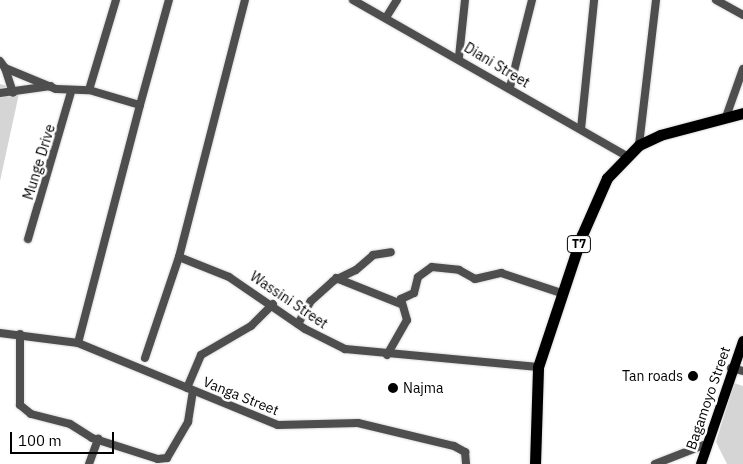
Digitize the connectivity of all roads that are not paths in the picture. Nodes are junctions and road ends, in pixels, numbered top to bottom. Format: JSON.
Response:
{"nodes":[{"id":1,"x":116,"y":0,"type":"edge"},
{"id":2,"x":169,"y":0,"type":"edge"},
{"id":3,"x":245,"y":0,"type":"edge"},
{"id":4,"x":353,"y":0,"type":"edge"},
{"id":5,"x":397,"y":0,"type":"edge"},
{"id":6,"x":466,"y":0,"type":"edge"},
{"id":7,"x":532,"y":0,"type":"edge"},
{"id":8,"x":594,"y":0,"type":"edge"},
{"id":9,"x":656,"y":0,"type":"edge"},
{"id":10,"x":716,"y":0,"type":"edge"},
{"id":11,"x":743,"y":15,"type":"edge"},
{"id":12,"x":387,"y":16,"type":"junction"},
{"id":13,"x":459,"y":57,"type":"junction"},
{"id":14,"x":3,"y":64,"type":"edge"},
{"id":15,"x":743,"y":68,"type":"edge"},
{"id":16,"x":51,"y":86,"type":"junction"},
{"id":17,"x":510,"y":87,"type":"junction"},
{"id":18,"x":89,"y":90,"type":"junction"},
{"id":19,"x":13,"y":92,"type":"junction"},
{"id":20,"x":71,"y":92,"type":"junction"},
{"id":21,"x":0,"y":93,"type":"edge"},
{"id":22,"x":140,"y":105,"type":"junction"},
{"id":23,"x":743,"y":112,"type":"edge"},
{"id":24,"x":726,"y":117,"type":"junction"},
{"id":25,"x":581,"y":130,"type":"junction"},
{"id":26,"x":639,"y":146,"type":"junction"},
{"id":27,"x":627,"y":156,"type":"junction"},
{"id":28,"x":28,"y":239,"type":"dead end"},
{"id":29,"x":391,"y":252,"type":"dead end"},
{"id":30,"x":179,"y":257,"type":"junction"},
{"id":31,"x":336,"y":278,"type":"junction"},
{"id":32,"x":561,"y":293,"type":"junction"},
{"id":33,"x":273,"y":304,"type":"junction"},
{"id":34,"x":401,"y":304,"type":"junction"},
{"id":35,"x":298,"y":324,"type":"junction"},
{"id":36,"x":0,"y":333,"type":"edge"},
{"id":37,"x":20,"y":334,"type":"junction"},
{"id":38,"x":743,"y":341,"type":"edge"},
{"id":39,"x":78,"y":343,"type":"junction"},
{"id":40,"x":387,"y":355,"type":"junction"},
{"id":41,"x":145,"y":358,"type":"dead end"},
{"id":42,"x":538,"y":367,"type":"junction"},
{"id":43,"x":731,"y":368,"type":"junction"},
{"id":44,"x":743,"y":371,"type":"edge"},
{"id":45,"x":190,"y":389,"type":"junction"},
{"id":46,"x":98,"y":439,"type":"junction"},
{"id":47,"x":704,"y":445,"type":"junction"},
{"id":48,"x":89,"y":464,"type":"edge"},
{"id":49,"x":466,"y":464,"type":"edge"},
{"id":50,"x":535,"y":464,"type":"edge"},
{"id":51,"x":655,"y":464,"type":"edge"},
{"id":52,"x":701,"y":464,"type":"edge"}],
"edges":[{"from":1,"to":18,"type":"street"},
{"from":2,"to":22,"type":"street"},
{"from":3,"to":30,"type":"street"},
{"from":4,"to":12,"type":"street","name":"Diani Street"},
{"from":5,"to":12,"type":"street"},
{"from":6,"to":13,"type":"street"},
{"from":7,"to":17,"type":"street"},
{"from":8,"to":25,"type":"street"},
{"from":9,"to":26,"type":"street"},
{"from":10,"to":11,"type":"street"},
{"from":12,"to":13,"type":"street","name":"Diani Street"},
{"from":13,"to":17,"type":"street","name":"Diani Street"},
{"from":14,"to":16,"type":"street"},
{"from":14,"to":19,"type":"street"},
{"from":15,"to":24,"type":"street"},
{"from":16,"to":19,"type":"street"},
{"from":16,"to":20,"type":"street"},
{"from":17,"to":25,"type":"street","name":"Diani Street"},
{"from":18,"to":20,"type":"street"},
{"from":18,"to":22,"type":"street"},
{"from":19,"to":21,"type":"street"},
{"from":20,"to":28,"type":"street","name":"Munge Drive"},
{"from":22,"to":39,"type":"street"},
{"from":23,"to":24,"type":"highway","number":"T7"},
{"from":24,"to":26,"type":"highway","number":"T7"},
{"from":25,"to":27,"type":"street","name":"Diani Street"},
{"from":26,"to":27,"type":"highway","number":"T7"},
{"from":27,"to":32,"type":"highway","number":"T7"},
{"from":29,"to":31,"type":"street"},
{"from":30,"to":33,"type":"street","name":"Wassini Street"},
{"from":30,"to":41,"type":"street"},
{"from":31,"to":34,"type":"street"},
{"from":31,"to":35,"type":"street"},
{"from":32,"to":34,"type":"street"},
{"from":32,"to":42,"type":"highway","number":"T7"},
{"from":33,"to":35,"type":"street","name":"Wassini Street"},
{"from":33,"to":45,"type":"street"},
{"from":34,"to":40,"type":"street"},
{"from":35,"to":40,"type":"street","name":"Wassini Street"},
{"from":36,"to":37,"type":"street","name":"Vanga Street"},
{"from":37,"to":39,"type":"street","name":"Vanga Street"},
{"from":37,"to":46,"type":"street"},
{"from":38,"to":43,"type":"main road","name":"Bagamoyo Street"},
{"from":39,"to":45,"type":"street","name":"Vanga Street"},
{"from":40,"to":42,"type":"street","name":"Wassini Street"},
{"from":42,"to":50,"type":"highway","number":"T7"},
{"from":43,"to":44,"type":"street"},
{"from":43,"to":47,"type":"main road","name":"Bagamoyo Street"},
{"from":45,"to":46,"type":"street"},
{"from":45,"to":49,"type":"street","name":"Vanga Street"},
{"from":46,"to":48,"type":"street"},
{"from":47,"to":51,"type":"street"},
{"from":47,"to":52,"type":"main road","name":"Bagamoyo Street"}]}
